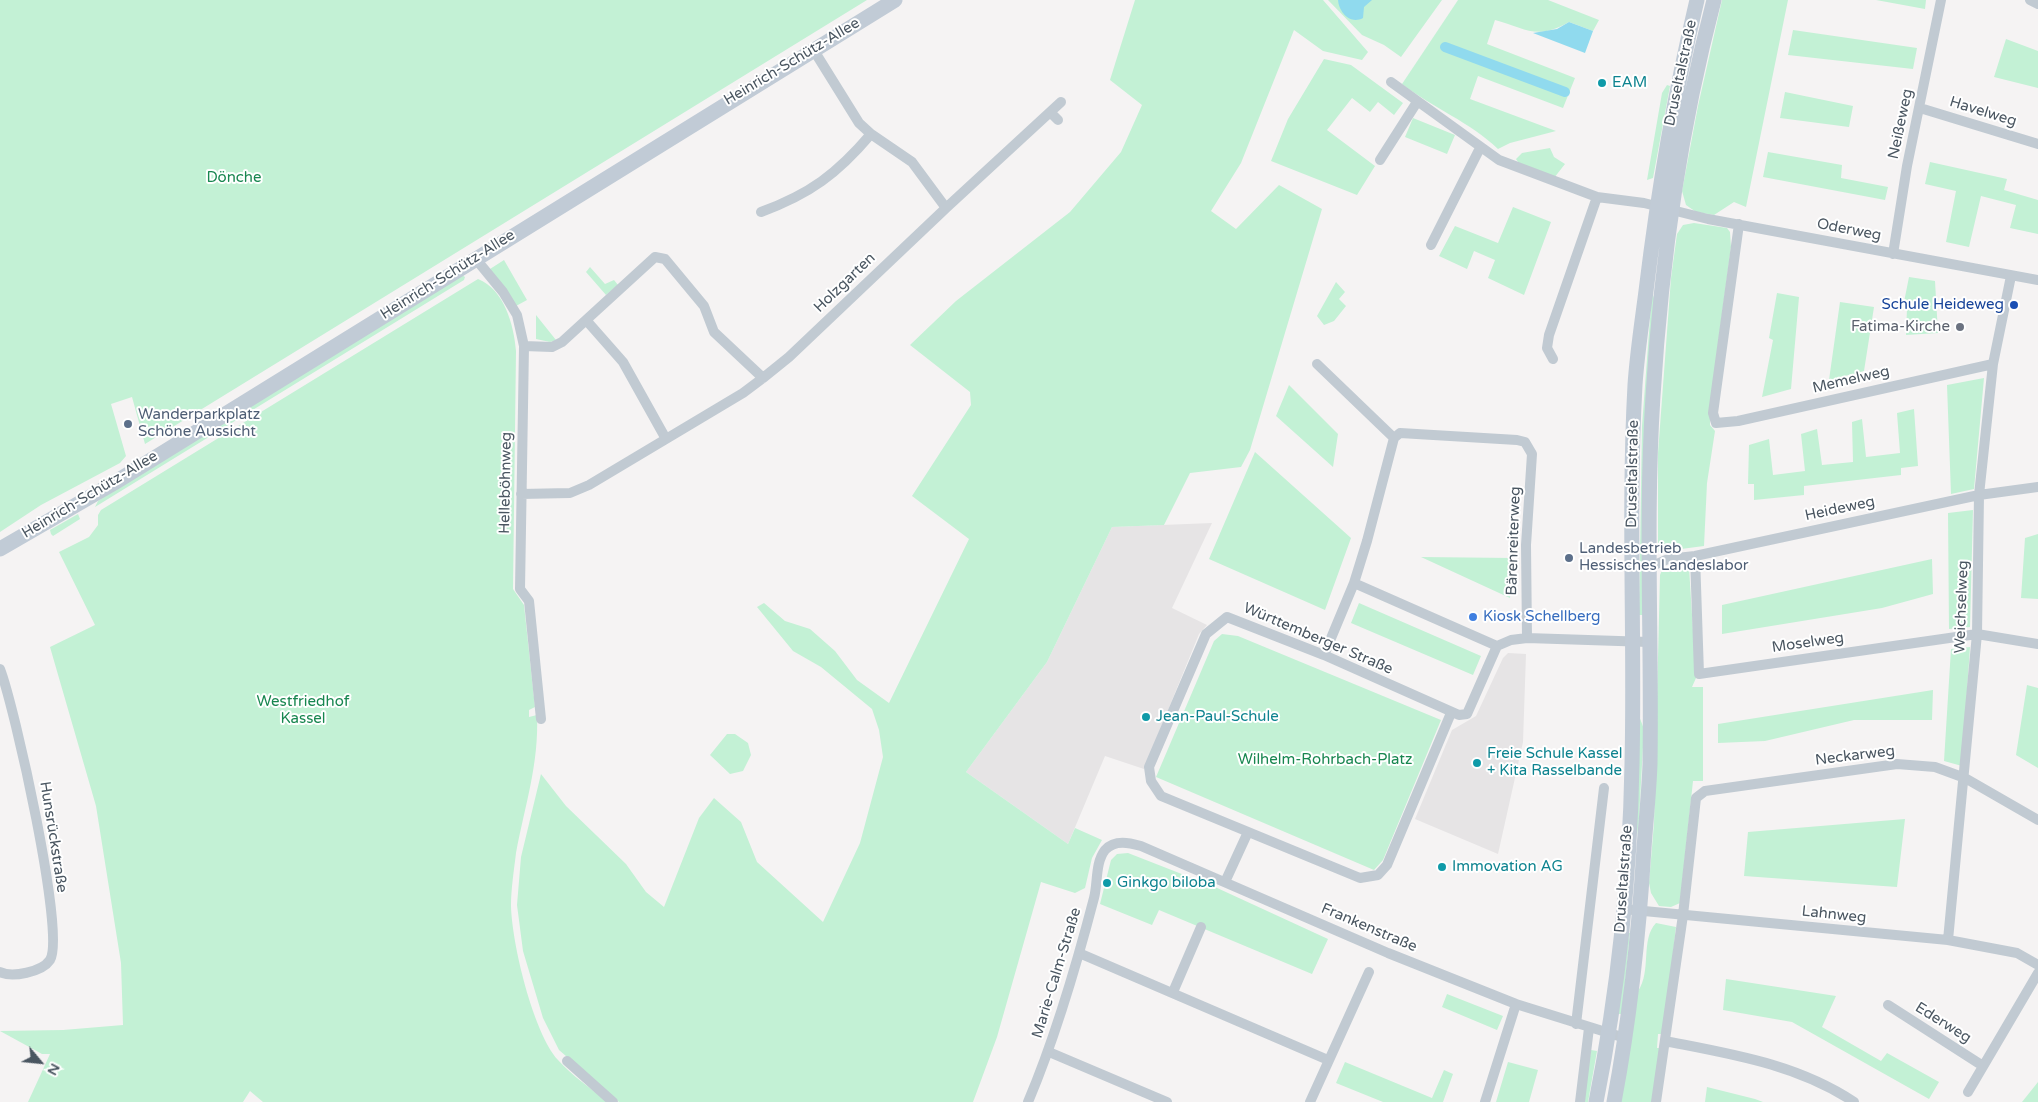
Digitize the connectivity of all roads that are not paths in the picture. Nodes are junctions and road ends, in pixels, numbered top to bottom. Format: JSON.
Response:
{"nodes":[{"id":1,"x":895,"y":0,"type":"edge"},
{"id":2,"x":1697,"y":0,"type":"edge"},
{"id":3,"x":1714,"y":0,"type":"edge"},
{"id":4,"x":1941,"y":0,"type":"edge"},
{"id":5,"x":2030,"y":0,"type":"edge"},
{"id":6,"x":2038,"y":4,"type":"edge"},
{"id":7,"x":812,"y":49,"type":"junction"},
{"id":8,"x":1391,"y":82,"type":"dead end"},
{"id":9,"x":1060,"y":102,"type":"dead end"},
{"id":10,"x":1417,"y":102,"type":"junction"},
{"id":11,"x":1920,"y":108,"type":"junction"},
{"id":12,"x":1050,"y":112,"type":"junction"},
{"id":13,"x":1058,"y":120,"type":"dead end"},
{"id":14,"x":871,"y":134,"type":"junction"},
{"id":15,"x":2038,"y":144,"type":"edge"},
{"id":16,"x":1480,"y":148,"type":"junction"},
{"id":17,"x":1380,"y":160,"type":"dead end"},
{"id":18,"x":1597,"y":197,"type":"junction"},
{"id":19,"x":1656,"y":206,"type":"junction"},
{"id":20,"x":946,"y":208,"type":"junction"},
{"id":21,"x":1672,"y":210,"type":"junction"},
{"id":22,"x":761,"y":212,"type":"dead end"},
{"id":23,"x":1738,"y":224,"type":"junction"},
{"id":24,"x":1431,"y":245,"type":"dead end"},
{"id":25,"x":1893,"y":254,"type":"junction"},
{"id":26,"x":475,"y":258,"type":"junction"},
{"id":27,"x":2011,"y":276,"type":"junction"},
{"id":28,"x":2038,"y":280,"type":"edge"},
{"id":29,"x":586,"y":320,"type":"junction"},
{"id":30,"x":524,"y":346,"type":"junction"},
{"id":31,"x":1553,"y":359,"type":"dead end"},
{"id":32,"x":1317,"y":364,"type":"dead end"},
{"id":33,"x":1993,"y":364,"type":"junction"},
{"id":34,"x":763,"y":378,"type":"junction"},
{"id":35,"x":1394,"y":438,"type":"junction"},
{"id":36,"x":666,"y":439,"type":"junction"},
{"id":37,"x":2038,"y":488,"type":"edge"},
{"id":38,"x":521,"y":494,"type":"junction"},
{"id":39,"x":1979,"y":495,"type":"junction"},
{"id":40,"x":0,"y":549,"type":"edge"},
{"id":41,"x":1695,"y":556,"type":"junction"},
{"id":42,"x":1650,"y":567,"type":"junction"},
{"id":43,"x":1354,"y":583,"type":"junction"},
{"id":44,"x":1977,"y":634,"type":"junction"},
{"id":45,"x":1527,"y":638,"type":"junction"},
{"id":46,"x":1632,"y":642,"type":"junction"},
{"id":47,"x":1649,"y":642,"type":"junction"},
{"id":48,"x":2038,"y":644,"type":"edge"},
{"id":49,"x":1497,"y":646,"type":"junction"},
{"id":50,"x":1324,"y":655,"type":"junction"},
{"id":51,"x":0,"y":669,"type":"edge"},
{"id":52,"x":1451,"y":712,"type":"junction"},
{"id":53,"x":542,"y":719,"type":"dead end"},
{"id":54,"x":1965,"y":778,"type":"junction"},
{"id":55,"x":1604,"y":788,"type":"dead end"},
{"id":56,"x":2038,"y":820,"type":"edge"},
{"id":57,"x":1248,"y":832,"type":"junction"},
{"id":58,"x":1105,"y":850,"type":"joint"},
{"id":59,"x":1225,"y":882,"type":"junction"},
{"id":60,"x":1623,"y":909,"type":"junction"},
{"id":61,"x":1640,"y":910,"type":"junction"},
{"id":62,"x":1683,"y":915,"type":"junction"},
{"id":63,"x":1201,"y":927,"type":"dead end"},
{"id":64,"x":1948,"y":940,"type":"junction"},
{"id":65,"x":1079,"y":954,"type":"junction"},
{"id":66,"x":2038,"y":965,"type":"edge"},
{"id":67,"x":0,"y":972,"type":"edge"},
{"id":68,"x":1369,"y":972,"type":"dead end"},
{"id":69,"x":2038,"y":973,"type":"edge"},
{"id":70,"x":1173,"y":992,"type":"junction"},
{"id":71,"x":1516,"y":1004,"type":"junction"},
{"id":72,"x":1888,"y":1005,"type":"dead end"},
{"id":73,"x":1576,"y":1024,"type":"junction"},
{"id":74,"x":1589,"y":1028,"type":"junction"},
{"id":75,"x":1608,"y":1034,"type":"junction"},
{"id":76,"x":1625,"y":1038,"type":"junction"},
{"id":77,"x":1665,"y":1041,"type":"junction"},
{"id":78,"x":1049,"y":1052,"type":"junction"},
{"id":79,"x":1328,"y":1060,"type":"junction"},
{"id":80,"x":566,"y":1061,"type":"dead end"},
{"id":81,"x":1983,"y":1066,"type":"junction"},
{"id":82,"x":1968,"y":1092,"type":"dead end"},
{"id":83,"x":613,"y":1102,"type":"edge"},
{"id":84,"x":1028,"y":1102,"type":"edge"},
{"id":85,"x":1166,"y":1102,"type":"edge"},
{"id":86,"x":1310,"y":1102,"type":"edge"},
{"id":87,"x":1485,"y":1102,"type":"edge"},
{"id":88,"x":1580,"y":1102,"type":"edge"},
{"id":89,"x":1596,"y":1102,"type":"edge"},
{"id":90,"x":1614,"y":1102,"type":"edge"},
{"id":91,"x":1656,"y":1102,"type":"edge"},
{"id":92,"x":1854,"y":1102,"type":"edge"}],
"edges":[{"from":1,"to":7,"type":"main road","name":"Heinrich-Schütz-Allee"},
{"from":2,"to":19,"type":"main road","name":"Druseltalstraße"},
{"from":3,"to":21,"type":"main road","name":"Druseltalstraße"},
{"from":4,"to":11,"type":"street","name":"Neißeweg"},
{"from":5,"to":6,"type":"street"},
{"from":7,"to":14,"type":"street"},
{"from":7,"to":26,"type":"main road","name":"Heinrich-Schütz-Allee"},
{"from":8,"to":10,"type":"street","name":"Oderweg"},
{"from":9,"to":12,"type":"street","name":"Holzgarten"},
{"from":10,"to":16,"type":"street","name":"Oderweg"},
{"from":10,"to":17,"type":"street"},
{"from":11,"to":15,"type":"street","name":"Havelweg"},
{"from":11,"to":25,"type":"street","name":"Neißeweg"},
{"from":12,"to":13,"type":"street"},
{"from":12,"to":20,"type":"street","name":"Holzgarten"},
{"from":14,"to":20,"type":"street"},
{"from":14,"to":22,"type":"street"},
{"from":16,"to":18,"type":"street","name":"Oderweg"},
{"from":16,"to":24,"type":"street"},
{"from":18,"to":19,"type":"street","name":"Oderweg"},
{"from":18,"to":31,"type":"street"},
{"from":19,"to":21,"type":"street","name":"Oderweg"},
{"from":19,"to":46,"type":"main road","name":"Druseltalstraße"},
{"from":20,"to":34,"type":"street","name":"Holzgarten"},
{"from":21,"to":23,"type":"street","name":"Oderweg"},
{"from":21,"to":42,"type":"main road","name":"Druseltalstraße"},
{"from":23,"to":25,"type":"street","name":"Oderweg"},
{"from":23,"to":33,"type":"street","name":"Memelweg"},
{"from":25,"to":27,"type":"street","name":"Oderweg"},
{"from":26,"to":30,"type":"street","name":"Helleböhnweg"},
{"from":26,"to":40,"type":"main road","name":"Heinrich-Schütz-Allee"},
{"from":27,"to":28,"type":"street","name":"Oderweg"},
{"from":27,"to":33,"type":"street","name":"Weichselweg"},
{"from":29,"to":30,"type":"street"},
{"from":29,"to":34,"type":"street"},
{"from":29,"to":36,"type":"street"},
{"from":30,"to":38,"type":"street","name":"Helleböhnweg"},
{"from":32,"to":35,"type":"street"},
{"from":33,"to":39,"type":"street","name":"Weichselweg"},
{"from":34,"to":36,"type":"street","name":"Holzgarten"},
{"from":35,"to":43,"type":"street"},
{"from":35,"to":45,"type":"street","name":"Bärenreiterweg"},
{"from":36,"to":38,"type":"street","name":"Holzgarten"},
{"from":37,"to":39,"type":"street","name":"Heideweg"},
{"from":38,"to":53,"type":"street","name":"Helleböhnweg"},
{"from":39,"to":41,"type":"street","name":"Heideweg"},
{"from":39,"to":44,"type":"street","name":"Weichselweg"},
{"from":41,"to":42,"type":"street","name":"Heideweg"},
{"from":41,"to":44,"type":"street","name":"Moselweg"},
{"from":42,"to":47,"type":"main road","name":"Druseltalstraße"},
{"from":43,"to":49,"type":"street"},
{"from":43,"to":50,"type":"street"},
{"from":44,"to":48,"type":"street","name":"Moselweg"},
{"from":44,"to":54,"type":"street","name":"Weichselweg"},
{"from":45,"to":46,"type":"street"},
{"from":45,"to":49,"type":"street"},
{"from":46,"to":47,"type":"street"},
{"from":46,"to":60,"type":"main road","name":"Druseltalstraße"},
{"from":47,"to":61,"type":"main road","name":"Druseltalstraße"},
{"from":49,"to":52,"type":"street"},
{"from":50,"to":52,"type":"street","name":"Württemberger Straße"},
{"from":50,"to":57,"type":"street","name":"Württemberger Straße"},
{"from":51,"to":67,"type":"street","name":"Hunsrückstraße"},
{"from":52,"to":57,"type":"street"},
{"from":54,"to":56,"type":"street","name":"Neckarweg"},
{"from":54,"to":62,"type":"street","name":"Neckarweg"},
{"from":54,"to":64,"type":"street","name":"Weichselweg"},
{"from":55,"to":73,"type":"street","name":"Druseltalstraße"},
{"from":57,"to":59,"type":"street"},
{"from":58,"to":59,"type":"street","name":"Frankenstraße"},
{"from":58,"to":65,"type":"street","name":"Marie-Calm-Straße"},
{"from":59,"to":71,"type":"street","name":"Frankenstraße"},
{"from":60,"to":61,"type":"street","name":"Lahnweg"},
{"from":60,"to":75,"type":"main road","name":"Druseltalstraße"},
{"from":61,"to":62,"type":"street","name":"Lahnweg"},
{"from":61,"to":76,"type":"main road","name":"Druseltalstraße"},
{"from":62,"to":64,"type":"street","name":"Lahnweg"},
{"from":62,"to":77,"type":"street"},
{"from":63,"to":70,"type":"street"},
{"from":64,"to":66,"type":"street","name":"Lahnweg"},
{"from":65,"to":70,"type":"street"},
{"from":65,"to":78,"type":"street","name":"Marie-Calm-Straße"},
{"from":68,"to":79,"type":"street"},
{"from":69,"to":81,"type":"street"},
{"from":70,"to":79,"type":"street"},
{"from":71,"to":73,"type":"street","name":"Frankenstraße"},
{"from":71,"to":87,"type":"street"},
{"from":72,"to":81,"type":"street","name":"Ederweg"},
{"from":73,"to":74,"type":"street","name":"Frankenstraße"},
{"from":74,"to":75,"type":"street","name":"Frankenstraße"},
{"from":74,"to":88,"type":"street"},
{"from":75,"to":76,"type":"street","name":"Frankenstraße"},
{"from":75,"to":89,"type":"main road","name":"Druseltalstraße"},
{"from":76,"to":90,"type":"main road","name":"Druseltalstraße"},
{"from":77,"to":91,"type":"street"},
{"from":77,"to":92,"type":"street"},
{"from":78,"to":84,"type":"street","name":"Marie-Calm-Straße"},
{"from":78,"to":85,"type":"street"},
{"from":79,"to":86,"type":"street"},
{"from":80,"to":83,"type":"street"},
{"from":81,"to":82,"type":"street"}]}
